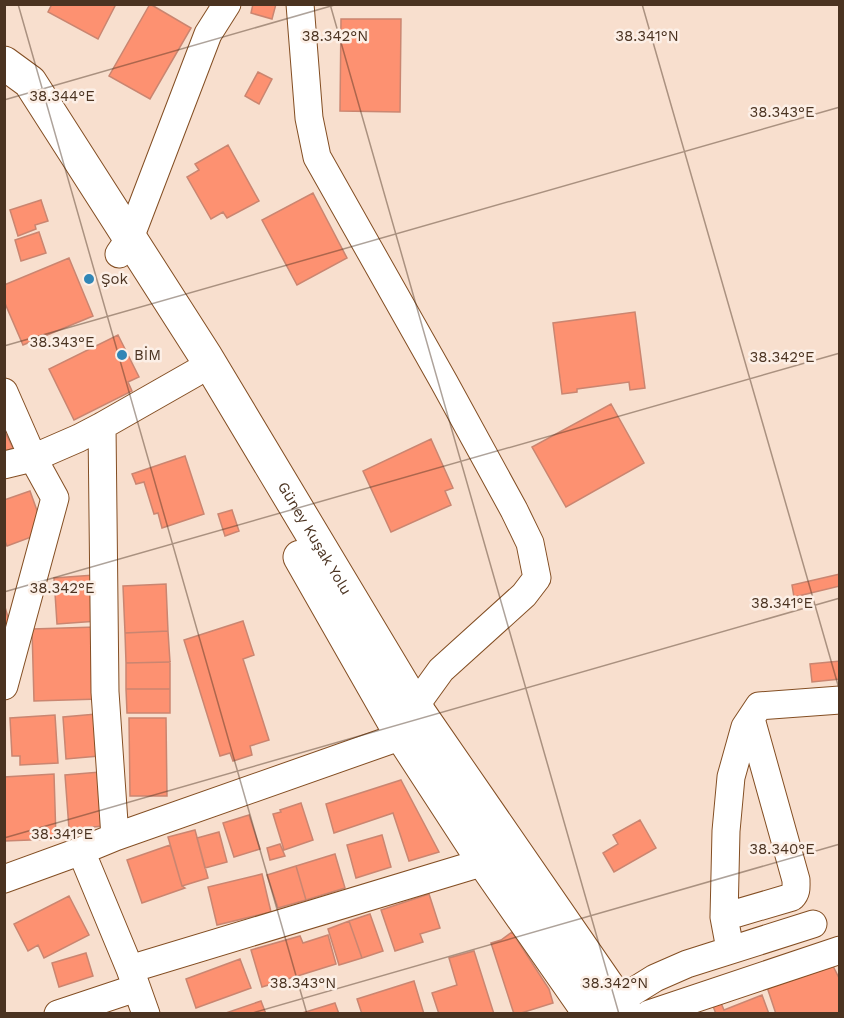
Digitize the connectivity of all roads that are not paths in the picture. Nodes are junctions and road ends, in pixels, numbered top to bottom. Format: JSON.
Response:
{"nodes":[{"id":1,"x":227,"y":4,"type":"edge"},
{"id":2,"x":300,"y":4,"type":"edge"},
{"id":3,"x":4,"y":63,"type":"edge"},
{"id":4,"x":4,"y":87,"type":"edge"},
{"id":5,"x":124,"y":246,"type":"junction"},
{"id":6,"x":195,"y":373,"type":"junction"},
{"id":7,"x":4,"y":392,"type":"edge"},
{"id":8,"x":102,"y":426,"type":"junction"},
{"id":9,"x":33,"y":458,"type":"junction"},
{"id":10,"x":4,"y":465,"type":"edge"},
{"id":11,"x":4,"y":686,"type":"edge"},
{"id":12,"x":840,"y":700,"type":"edge"},
{"id":13,"x":415,"y":706,"type":"junction"},
{"id":14,"x":751,"y":719,"type":"junction"},
{"id":15,"x":402,"y":736,"type":"junction"},
{"id":16,"x":115,"y":837,"type":"junction"},
{"id":17,"x":81,"y":851,"type":"junction"},
{"id":18,"x":484,"y":862,"type":"junction"},
{"id":19,"x":4,"y":879,"type":"edge"},
{"id":20,"x":724,"y":917,"type":"junction"},
{"id":21,"x":813,"y":924,"type":"dead end"},
{"id":22,"x":730,"y":949,"type":"junction"},
{"id":23,"x":840,"y":950,"type":"edge"},
{"id":24,"x":133,"y":978,"type":"junction"},
{"id":25,"x":612,"y":1009,"type":"edge"},
{"id":26,"x":58,"y":1014,"type":"edge"},
{"id":27,"x":146,"y":1014,"type":"edge"},
{"id":28,"x":648,"y":1014,"type":"edge"}],
"edges":[{"from":1,"to":5,"type":"street"},
{"from":2,"to":13,"type":"street"},
{"from":3,"to":5,"type":"main road","name":"Güney Kuşak Yolu"},
{"from":4,"to":5,"type":"main road","name":"Güney Kuşak Yolu"},
{"from":5,"to":6,"type":"main road","name":"Güney Kuşak Yolu"},
{"from":5,"to":13,"type":"main road","name":"Güney Kuşak Yolu"},
{"from":6,"to":8,"type":"street"},
{"from":6,"to":15,"type":"main road","name":"Güney Kuşak Yolu"},
{"from":7,"to":9,"type":"street"},
{"from":8,"to":9,"type":"street"},
{"from":8,"to":16,"type":"street"},
{"from":9,"to":10,"type":"street"},
{"from":9,"to":11,"type":"street"},
{"from":12,"to":14,"type":"street"},
{"from":13,"to":15,"type":"street"},
{"from":13,"to":25,"type":"main road","name":"Güney Kuşak Yolu"},
{"from":14,"to":20,"type":"street"},
{"from":14,"to":20,"type":"street"},
{"from":15,"to":16,"type":"street"},
{"from":15,"to":18,"type":"main road","name":"Güney Kuşak Yolu"},
{"from":16,"to":17,"type":"street"},
{"from":17,"to":19,"type":"street"},
{"from":17,"to":24,"type":"street"},
{"from":18,"to":24,"type":"street"},
{"from":18,"to":25,"type":"main road","name":"Güney Kuşak Yolu"},
{"from":20,"to":22,"type":"street"},
{"from":21,"to":22,"type":"street"},
{"from":22,"to":25,"type":"street"},
{"from":23,"to":28,"type":"street"},
{"from":24,"to":26,"type":"street"},
{"from":24,"to":27,"type":"street"}]}
